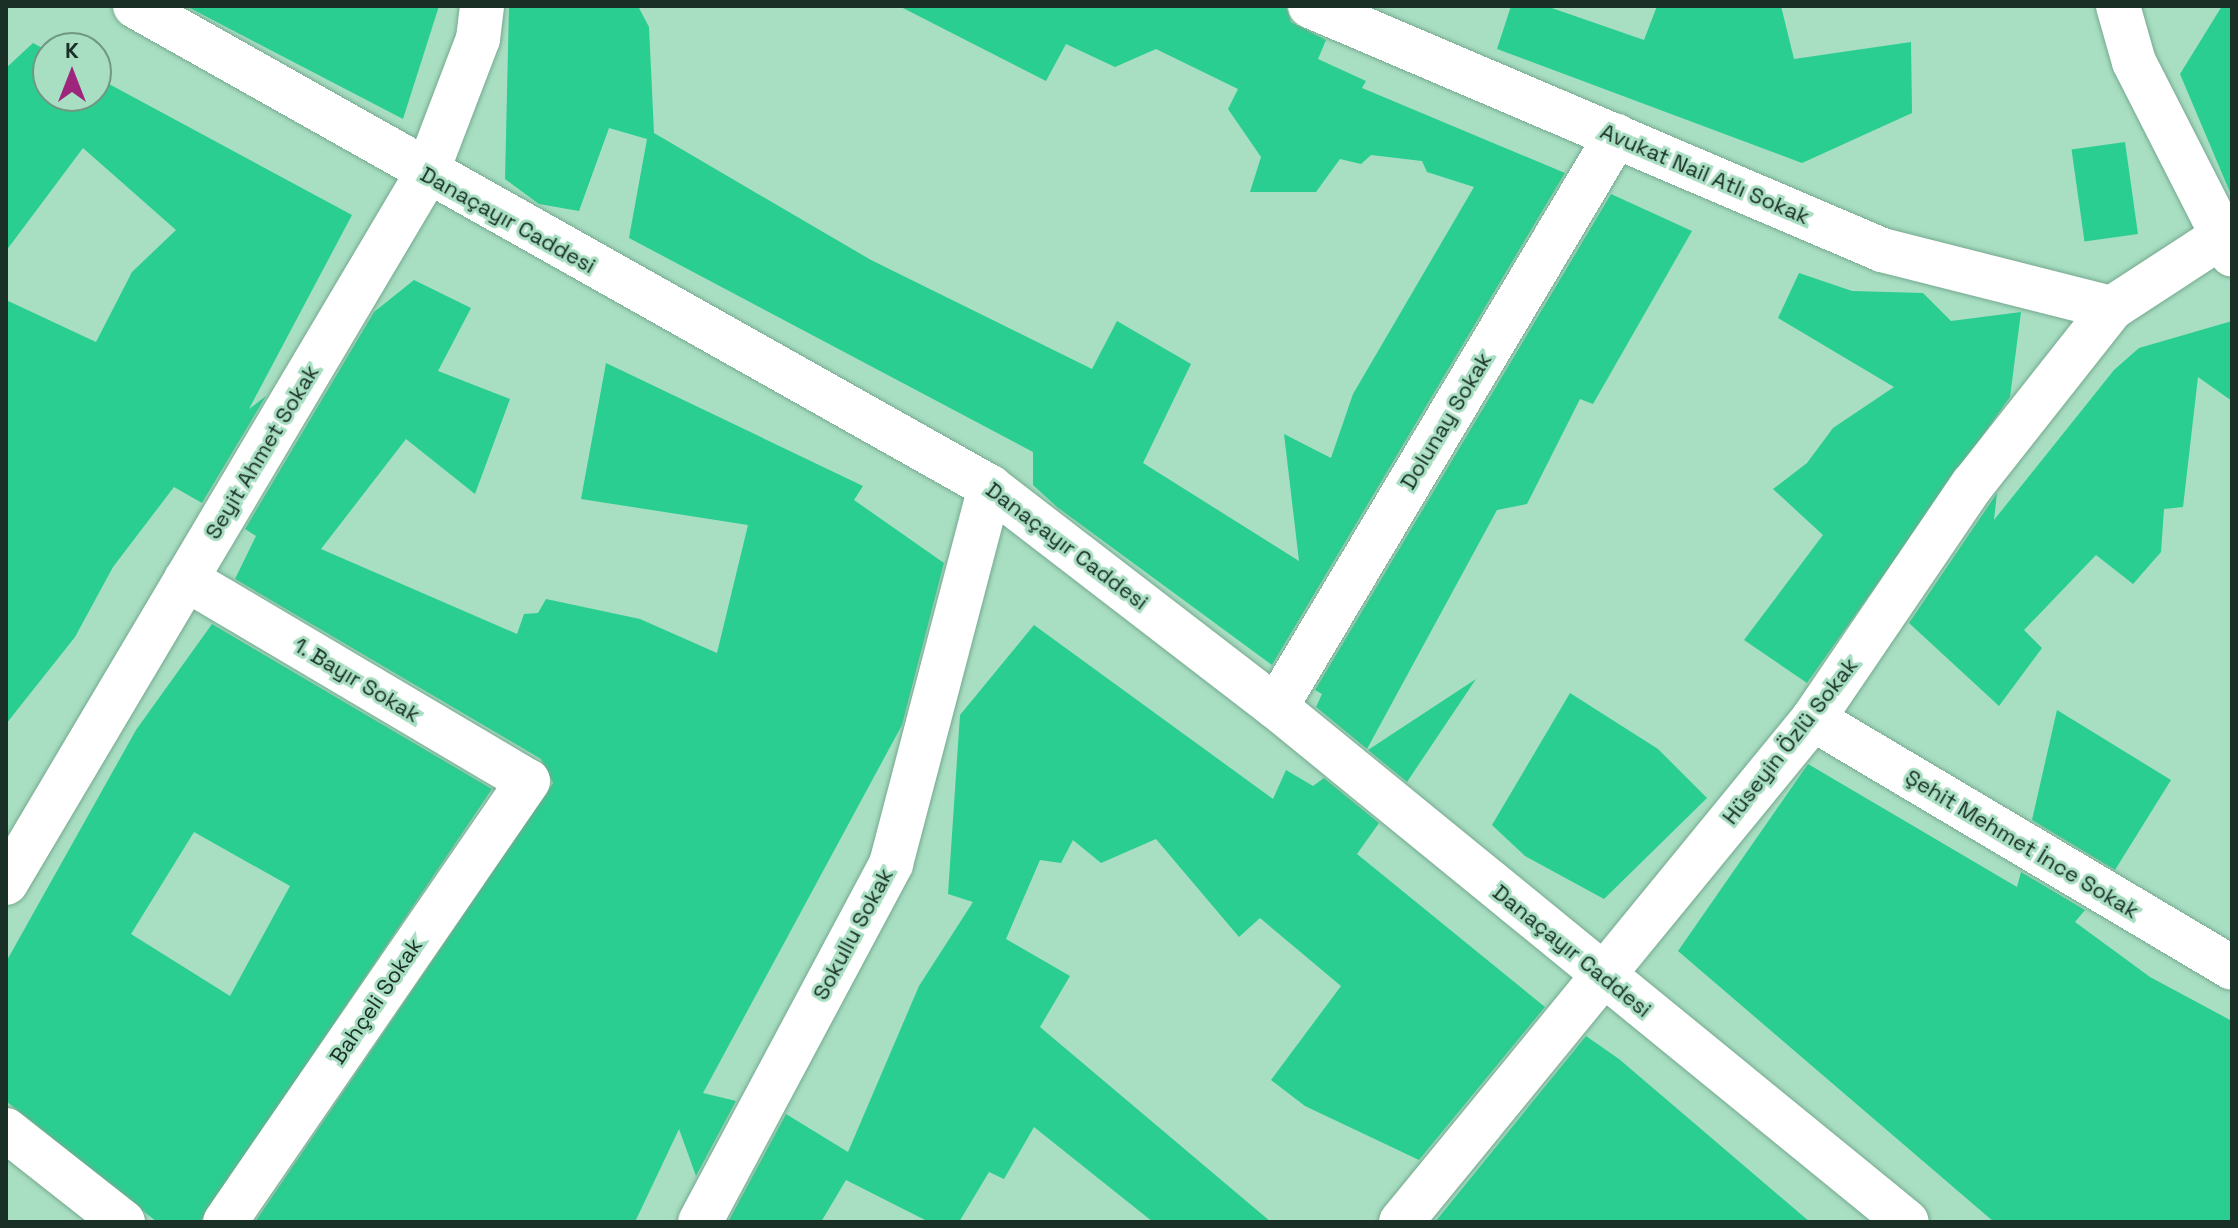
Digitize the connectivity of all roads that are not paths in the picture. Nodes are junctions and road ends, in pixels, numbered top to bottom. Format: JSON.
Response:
{"nodes":[{"id":1,"x":135,"y":6,"type":"edge"},
{"id":2,"x":482,"y":6,"type":"edge"},
{"id":3,"x":2118,"y":6,"type":"edge"},
{"id":4,"x":1320,"y":8,"type":"edge"},
{"id":5,"x":1616,"y":136,"type":"junction"},
{"id":6,"x":426,"y":175,"type":"junction"},
{"id":7,"x":2225,"y":246,"type":"edge"},
{"id":8,"x":2112,"y":308,"type":"junction"},
{"id":9,"x":990,"y":487,"type":"junction"},
{"id":10,"x":186,"y":579,"type":"junction"},
{"id":11,"x":1276,"y":707,"type":"junction"},
{"id":12,"x":1813,"y":719,"type":"junction"},
{"id":13,"x":528,"y":781,"type":"joint"},
{"id":14,"x":6,"y":883,"type":"edge"},
{"id":15,"x":2232,"y":968,"type":"edge"},
{"id":16,"x":1602,"y":976,"type":"junction"},
{"id":17,"x":6,"y":1130,"type":"edge"},
{"id":18,"x":123,"y":1222,"type":"edge"},
{"id":19,"x":225,"y":1222,"type":"edge"},
{"id":20,"x":700,"y":1222,"type":"edge"},
{"id":21,"x":1401,"y":1222,"type":"edge"},
{"id":22,"x":1907,"y":1222,"type":"edge"}],
"edges":[{"from":1,"to":6,"type":"street","name":"Danaçayır Caddesi"},
{"from":2,"to":6,"type":"street","name":"Seyit Ahmet Sokak"},
{"from":3,"to":7,"type":"street"},
{"from":4,"to":5,"type":"street","name":"Avukat Nail Atlı Sokak"},
{"from":5,"to":8,"type":"street","name":"Avukat Nail Atlı Sokak"},
{"from":5,"to":11,"type":"street","name":"Dolunay Sokak"},
{"from":6,"to":9,"type":"street","name":"Danaçayır Caddesi"},
{"from":6,"to":10,"type":"street","name":"Seyit Ahmet Sokak"},
{"from":7,"to":8,"type":"street","name":"Hüseyin Özlü Sokak"},
{"from":8,"to":12,"type":"street","name":"Hüseyin Özlü Sokak"},
{"from":9,"to":11,"type":"street","name":"Danaçayır Caddesi"},
{"from":9,"to":20,"type":"street","name":"Sokullu Sokak"},
{"from":10,"to":13,"type":"street","name":"1. Bayır Sokak"},
{"from":10,"to":14,"type":"street","name":"Seyit Ahmet Sokak"},
{"from":11,"to":16,"type":"street","name":"Danaçayır Caddesi"},
{"from":12,"to":15,"type":"street","name":"Şehit Mehmet İnce Sokak"},
{"from":12,"to":16,"type":"street","name":"Hüseyin Özlü Sokak"},
{"from":13,"to":19,"type":"street","name":"Bahçeli Sokak"},
{"from":16,"to":21,"type":"street","name":"Hüseyin Özlü Sokak"},
{"from":16,"to":22,"type":"street","name":"Danaçayır Caddesi"},
{"from":17,"to":18,"type":"street"}]}
